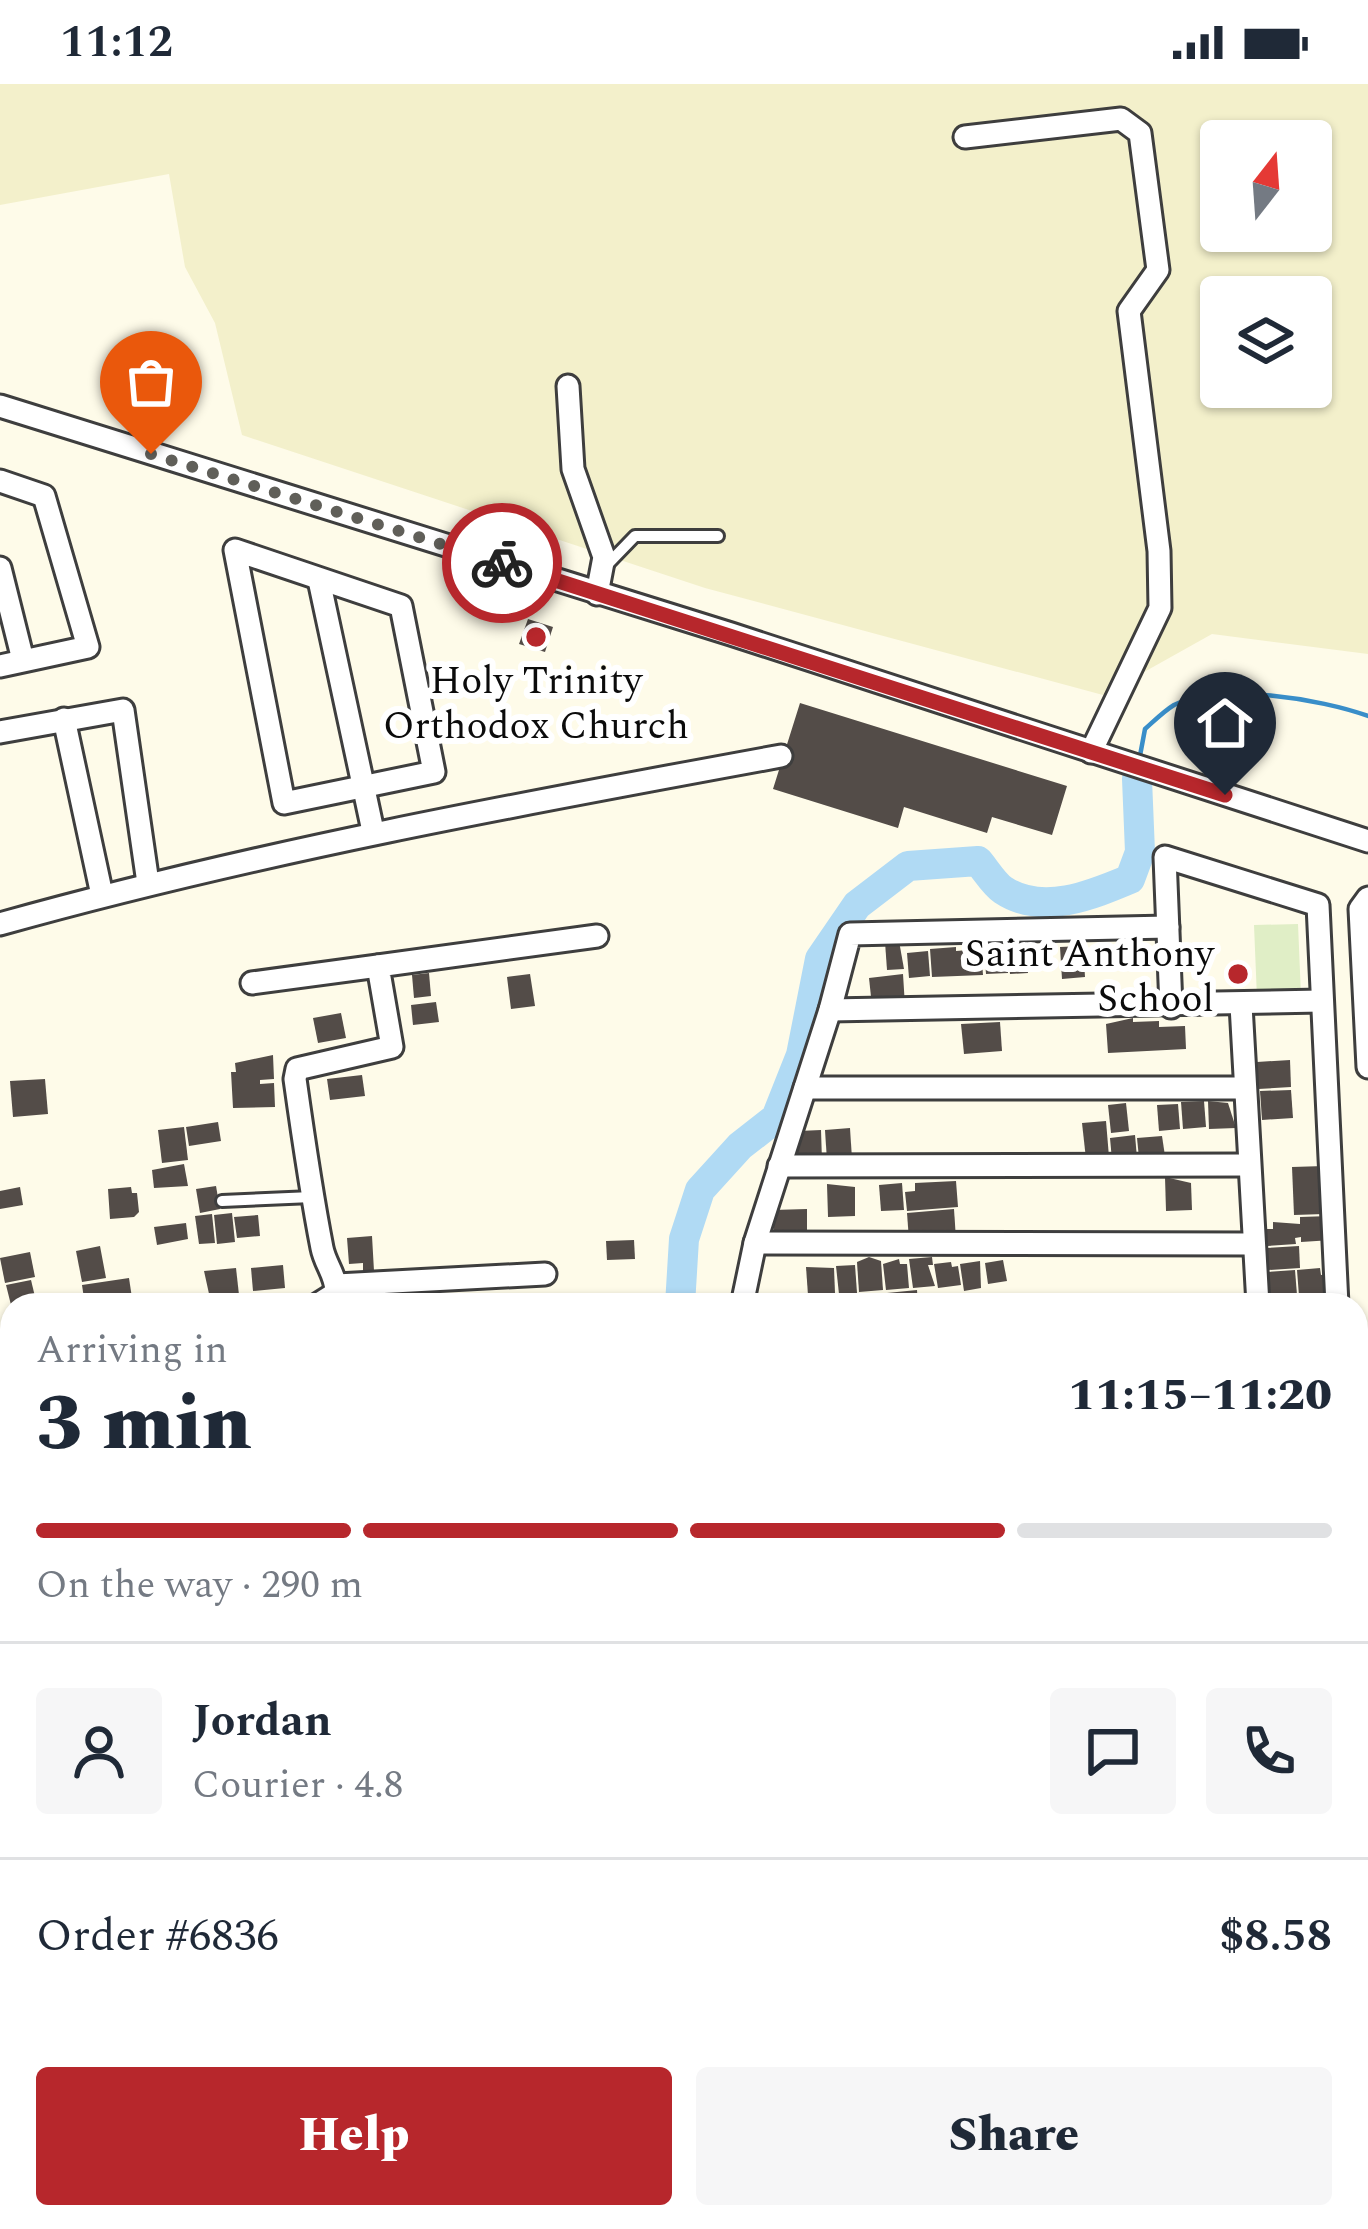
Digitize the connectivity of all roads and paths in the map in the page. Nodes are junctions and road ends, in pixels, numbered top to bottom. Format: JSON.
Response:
{"nodes":[{"id":1,"x":965,"y":137,"type":"dead end"},
{"id":2,"x":568,"y":386,"type":"dead end"},
{"id":3,"x":0,"y":406,"type":"edge"},
{"id":4,"x":0,"y":482,"type":"edge"},
{"id":5,"x":718,"y":536,"type":"dead end"},
{"id":6,"x":0,"y":568,"type":"edge"},
{"id":7,"x":603,"y":568,"type":"junction"},
{"id":8,"x":319,"y":580,"type":"junction"},
{"id":9,"x":597,"y":594,"type":"junction"},
{"id":10,"x":23,"y":660,"type":"junction"},
{"id":11,"x":0,"y":666,"type":"edge"},
{"id":12,"x":64,"y":719,"type":"junction"},
{"id":13,"x":0,"y":732,"type":"edge"},
{"id":14,"x":1094,"y":753,"type":"junction"},
{"id":15,"x":781,"y":756,"type":"dead end"},
{"id":16,"x":364,"y":788,"type":"junction"},
{"id":17,"x":373,"y":832,"type":"junction"},
{"id":18,"x":1368,"y":841,"type":"edge"},
{"id":19,"x":148,"y":883,"type":"junction"},
{"id":20,"x":102,"y":895,"type":"junction"},
{"id":21,"x":1368,"y":898,"type":"edge"},
{"id":22,"x":0,"y":924,"type":"edge"},
{"id":23,"x":1168,"y":927,"type":"junction"},
{"id":24,"x":597,"y":936,"type":"dead end"},
{"id":25,"x":378,"y":966,"type":"junction"},
{"id":26,"x":252,"y":983,"type":"dead end"},
{"id":27,"x":1321,"y":1001,"type":"junction"},
{"id":28,"x":1241,"y":1005,"type":"junction"},
{"id":29,"x":1172,"y":1007,"type":"junction"},
{"id":30,"x":830,"y":1010,"type":"junction"},
{"id":31,"x":1368,"y":1067,"type":"edge"},
{"id":32,"x":805,"y":1088,"type":"junction"},
{"id":33,"x":1243,"y":1088,"type":"junction"},
{"id":34,"x":1248,"y":1165,"type":"junction"},
{"id":35,"x":779,"y":1166,"type":"junction"},
{"id":36,"x":312,"y":1198,"type":"junction"},
{"id":37,"x":222,"y":1201,"type":"dead end"},
{"id":38,"x":755,"y":1243,"type":"junction"},
{"id":39,"x":1254,"y":1244,"type":"junction"},
{"id":40,"x":545,"y":1274,"type":"dead end"},
{"id":41,"x":337,"y":1285,"type":"junction"},
{"id":42,"x":336,"y":1293,"type":"edge"},
{"id":43,"x":745,"y":1293,"type":"edge"},
{"id":44,"x":1257,"y":1293,"type":"edge"},
{"id":45,"x":1335,"y":1293,"type":"edge"}],
"edges":[{"from":1,"to":14,"type":"street"},
{"from":2,"to":7,"type":"street"},
{"from":3,"to":9,"type":"street"},
{"from":4,"to":10,"type":"street"},
{"from":5,"to":7,"type":"lane"},
{"from":6,"to":10,"type":"street"},
{"from":7,"to":9,"type":"street"},
{"from":8,"to":16,"type":"street"},
{"from":8,"to":16,"type":"street"},
{"from":8,"to":16,"type":"street"},
{"from":9,"to":14,"type":"street"},
{"from":10,"to":11,"type":"street"},
{"from":12,"to":13,"type":"street"},
{"from":12,"to":19,"type":"street"},
{"from":12,"to":20,"type":"street"},
{"from":14,"to":18,"type":"street"},
{"from":15,"to":17,"type":"street"},
{"from":16,"to":17,"type":"street"},
{"from":17,"to":19,"type":"street"},
{"from":19,"to":20,"type":"street"},
{"from":20,"to":22,"type":"street"},
{"from":21,"to":31,"type":"street"},
{"from":23,"to":27,"type":"street"},
{"from":23,"to":29,"type":"street"},
{"from":23,"to":30,"type":"street"},
{"from":24,"to":25,"type":"street"},
{"from":25,"to":26,"type":"street"},
{"from":25,"to":36,"type":"street"},
{"from":27,"to":28,"type":"street"},
{"from":27,"to":45,"type":"street"},
{"from":28,"to":29,"type":"street"},
{"from":28,"to":33,"type":"street"},
{"from":29,"to":30,"type":"street"},
{"from":30,"to":32,"type":"street"},
{"from":32,"to":33,"type":"street"},
{"from":32,"to":35,"type":"street"},
{"from":33,"to":34,"type":"street"},
{"from":34,"to":35,"type":"street"},
{"from":34,"to":39,"type":"street"},
{"from":35,"to":38,"type":"street"},
{"from":36,"to":37,"type":"lane"},
{"from":36,"to":41,"type":"street"},
{"from":38,"to":39,"type":"street"},
{"from":38,"to":43,"type":"street"},
{"from":39,"to":44,"type":"street"},
{"from":40,"to":41,"type":"street"},
{"from":41,"to":42,"type":"street"}]}
